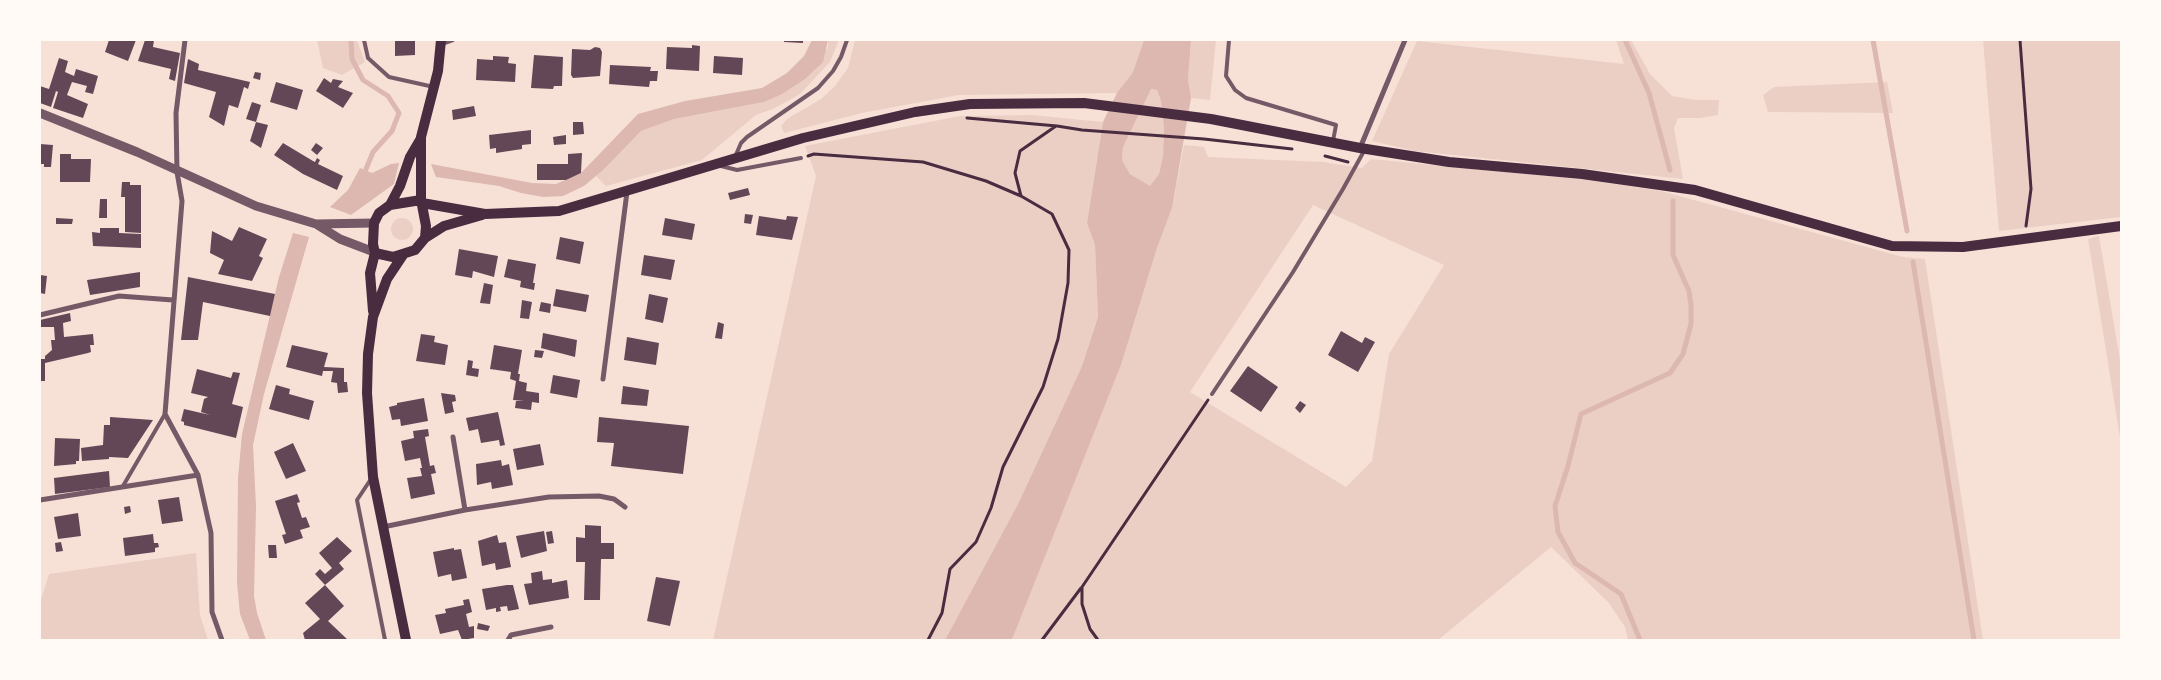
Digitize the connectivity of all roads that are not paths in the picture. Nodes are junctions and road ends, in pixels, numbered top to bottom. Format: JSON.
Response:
{"nodes":[{"id":1,"x":185,"y":40,"type":"edge"},
{"id":2,"x":364,"y":40,"type":"edge"},
{"id":3,"x":452,"y":40,"type":"edge"},
{"id":4,"x":847,"y":40,"type":"edge"},
{"id":5,"x":1229,"y":40,"type":"edge"},
{"id":6,"x":1405,"y":40,"type":"edge"},
{"id":7,"x":441,"y":42,"type":"edge"},
{"id":8,"x":435,"y":87,"type":"junction"},
{"id":9,"x":40,"y":113,"type":"edge"},
{"id":10,"x":421,"y":137,"type":"junction"},
{"id":11,"x":1333,"y":143,"type":"junction"},
{"id":12,"x":1362,"y":149,"type":"junction"},
{"id":13,"x":735,"y":157,"type":"junction"},
{"id":14,"x":800,"y":158,"type":"road end"},
{"id":15,"x":714,"y":165,"type":"junction"},
{"id":16,"x":177,"y":172,"type":"junction"},
{"id":17,"x":627,"y":192,"type":"junction"},
{"id":18,"x":422,"y":202,"type":"junction"},
{"id":19,"x":390,"y":205,"type":"junction"},
{"id":20,"x":485,"y":214,"type":"junction"},
{"id":21,"x":374,"y":222,"type":"junction"},
{"id":22,"x":316,"y":224,"type":"junction"},
{"id":23,"x":2121,"y":226,"type":"edge"},
{"id":24,"x":425,"y":238,"type":"junction"},
{"id":25,"x":375,"y":253,"type":"junction"},
{"id":26,"x":402,"y":255,"type":"junction"},
{"id":27,"x":173,"y":300,"type":"junction"},
{"id":28,"x":40,"y":315,"type":"edge"},
{"id":29,"x":373,"y":317,"type":"junction"},
{"id":30,"x":604,"y":379,"type":"dead end"},
{"id":31,"x":1212,"y":394,"type":"road end"},
{"id":32,"x":165,"y":414,"type":"junction"},
{"id":33,"x":453,"y":437,"type":"dead end"},
{"id":34,"x":198,"y":475,"type":"junction"},
{"id":35,"x":373,"y":477,"type":"junction"},
{"id":36,"x":123,"y":486,"type":"junction"},
{"id":37,"x":40,"y":500,"type":"edge"},
{"id":38,"x":625,"y":506,"type":"dead end"},
{"id":39,"x":465,"y":510,"type":"junction"},
{"id":40,"x":382,"y":527,"type":"junction"},
{"id":41,"x":552,"y":627,"type":"dead end"},
{"id":42,"x":222,"y":640,"type":"edge"},
{"id":43,"x":385,"y":640,"type":"edge"},
{"id":44,"x":406,"y":640,"type":"edge"},
{"id":45,"x":508,"y":640,"type":"edge"}],
"edges":[{"from":1,"to":16,"type":"street"},
{"from":2,"to":8,"type":"lane"},
{"from":3,"to":7,"type":"street"},
{"from":4,"to":13,"type":"lane"},
{"from":5,"to":11,"type":"lane"},
{"from":6,"to":12,"type":"street"},
{"from":7,"to":8,"type":"main road"},
{"from":8,"to":10,"type":"main road"},
{"from":9,"to":16,"type":"street"},
{"from":10,"to":18,"type":"main road"},
{"from":10,"to":19,"type":"main road"},
{"from":11,"to":12,"type":"main road"},
{"from":11,"to":13,"type":"main road"},
{"from":12,"to":23,"type":"main road"},
{"from":12,"to":31,"type":"lane"},
{"from":13,"to":15,"type":"main road"},
{"from":14,"to":15,"type":"lane"},
{"from":15,"to":17,"type":"main road"},
{"from":16,"to":22,"type":"street"},
{"from":16,"to":27,"type":"street"},
{"from":17,"to":20,"type":"main road"},
{"from":17,"to":30,"type":"street"},
{"from":18,"to":19,"type":"main road"},
{"from":18,"to":20,"type":"main road"},
{"from":18,"to":24,"type":"main road"},
{"from":19,"to":21,"type":"main road"},
{"from":20,"to":24,"type":"main road"},
{"from":21,"to":22,"type":"street"},
{"from":21,"to":25,"type":"main road"},
{"from":22,"to":25,"type":"street"},
{"from":24,"to":26,"type":"main road"},
{"from":25,"to":26,"type":"main road"},
{"from":25,"to":29,"type":"main road"},
{"from":26,"to":29,"type":"main road"},
{"from":27,"to":28,"type":"street"},
{"from":27,"to":32,"type":"street"},
{"from":29,"to":35,"type":"main road"},
{"from":32,"to":34,"type":"street"},
{"from":32,"to":36,"type":"lane"},
{"from":33,"to":39,"type":"street"},
{"from":34,"to":36,"type":"street"},
{"from":34,"to":42,"type":"street"},
{"from":35,"to":40,"type":"main road"},
{"from":35,"to":43,"type":"lane"},
{"from":36,"to":37,"type":"street"},
{"from":38,"to":39,"type":"street"},
{"from":39,"to":40,"type":"street"},
{"from":40,"to":44,"type":"main road"},
{"from":41,"to":45,"type":"street"}]}
